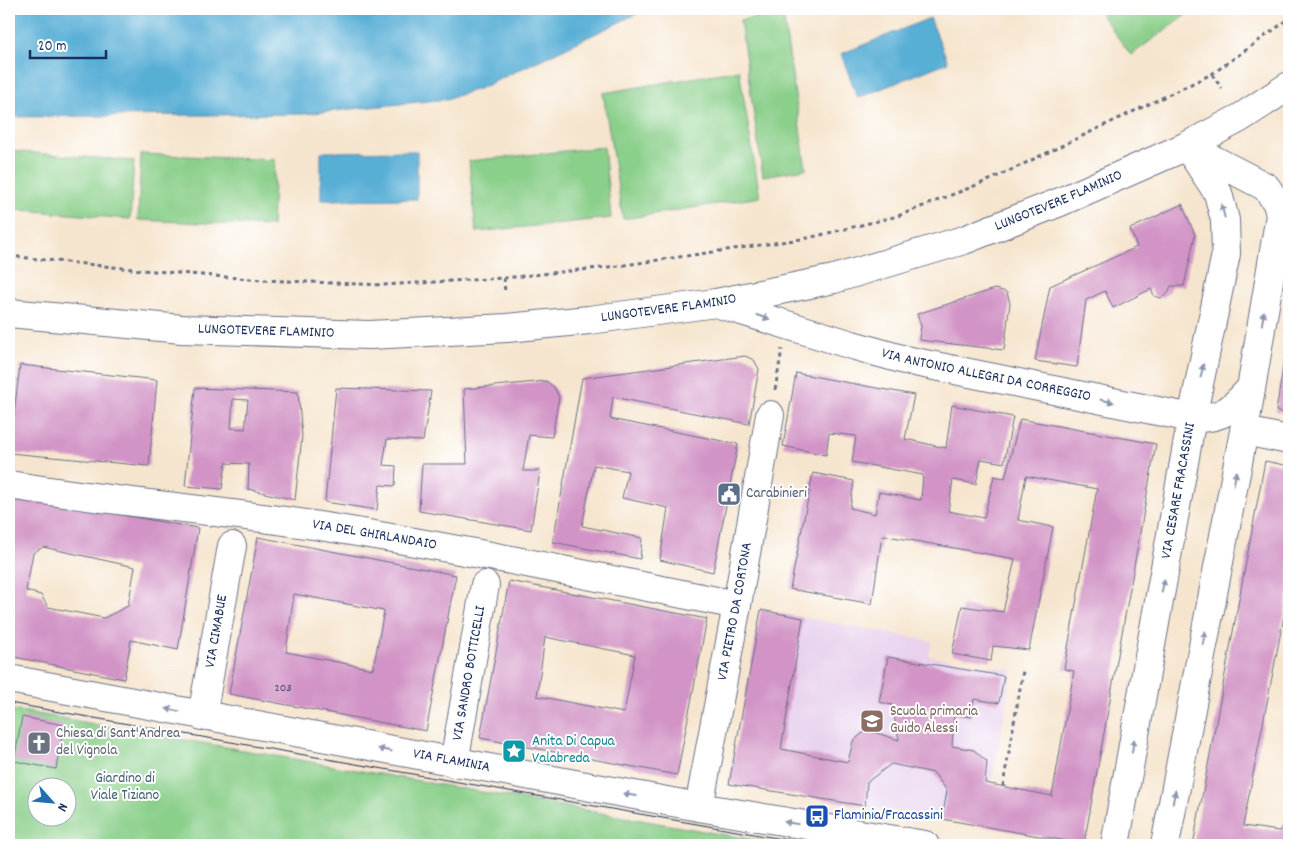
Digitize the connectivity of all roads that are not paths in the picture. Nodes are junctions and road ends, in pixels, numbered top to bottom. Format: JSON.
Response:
{"nodes":[{"id":1,"x":1289,"y":86,"type":"edge"},
{"id":2,"x":1187,"y":146,"type":"junction"},
{"id":3,"x":1284,"y":214,"type":"edge"},
{"id":4,"x":716,"y":303,"type":"junction"},
{"id":5,"x":9,"y":313,"type":"edge"},
{"id":6,"x":1250,"y":388,"type":"junction"},
{"id":7,"x":770,"y":415,"type":"dead end"},
{"id":8,"x":1192,"y":418,"type":"junction"},
{"id":9,"x":1244,"y":431,"type":"junction"},
{"id":10,"x":1289,"y":440,"type":"edge"},
{"id":11,"x":9,"y":485,"type":"edge"},
{"id":12,"x":232,"y":546,"type":"dead end"},
{"id":13,"x":485,"y":585,"type":"dead end"},
{"id":14,"x":737,"y":605,"type":"junction"},
{"id":15,"x":9,"y":679,"type":"edge"},
{"id":16,"x":202,"y":716,"type":"junction"},
{"id":17,"x":454,"y":762,"type":"junction"},
{"id":18,"x":699,"y":807,"type":"junction"},
{"id":19,"x":925,"y":845,"type":"edge"},
{"id":20,"x":1115,"y":845,"type":"edge"},
{"id":21,"x":1165,"y":845,"type":"edge"}],
"edges":[{"from":1,"to":2,"type":"street","name":"LUNGOTEVERE FLAMINIO"},
{"from":2,"to":3,"type":"street"},
{"from":2,"to":4,"type":"street","name":"LUNGOTEVERE FLAMINIO"},
{"from":8,"to":2,"type":"street","name":"VIA CESARE FRACASSINI","one_way":true},
{"from":6,"to":3,"type":"street","one_way":true},
{"from":4,"to":5,"type":"street","name":"LUNGOTEVERE FLAMINIO"},
{"from":4,"to":8,"type":"street","name":"VIA ANTONIO ALLEGRI DA CORREGGIO","one_way":true},
{"from":6,"to":8,"type":"street","name":"VIA ANTONIO ALLEGRI DA CORREGGIO"},
{"from":6,"to":9,"type":"street"},
{"from":7,"to":14,"type":"street","name":"VIA PIETRO DA CORTONA"},
{"from":20,"to":8,"type":"street","name":"VIA CESARE FRACASSINI","one_way":true},
{"from":9,"to":10,"type":"street"},
{"from":21,"to":9,"type":"street","one_way":true},
{"from":11,"to":14,"type":"street","name":"VIA DEL GHIRLANDAIO"},
{"from":12,"to":16,"type":"street","name":"VIA CIMABUE"},
{"from":13,"to":17,"type":"street","name":"VIA SANDRO BOTTICELLI"},
{"from":14,"to":18,"type":"street","name":"VIA PIETRO DA CORTONA"},
{"from":16,"to":15,"type":"street","name":"VIA FLAMINIA","one_way":true},
{"from":17,"to":16,"type":"street","name":"VIA FLAMINIA","one_way":true},
{"from":18,"to":17,"type":"street","name":"VIA FLAMINIA","one_way":true},
{"from":19,"to":18,"type":"street","name":"VIA FLAMINIA","one_way":true}]}
